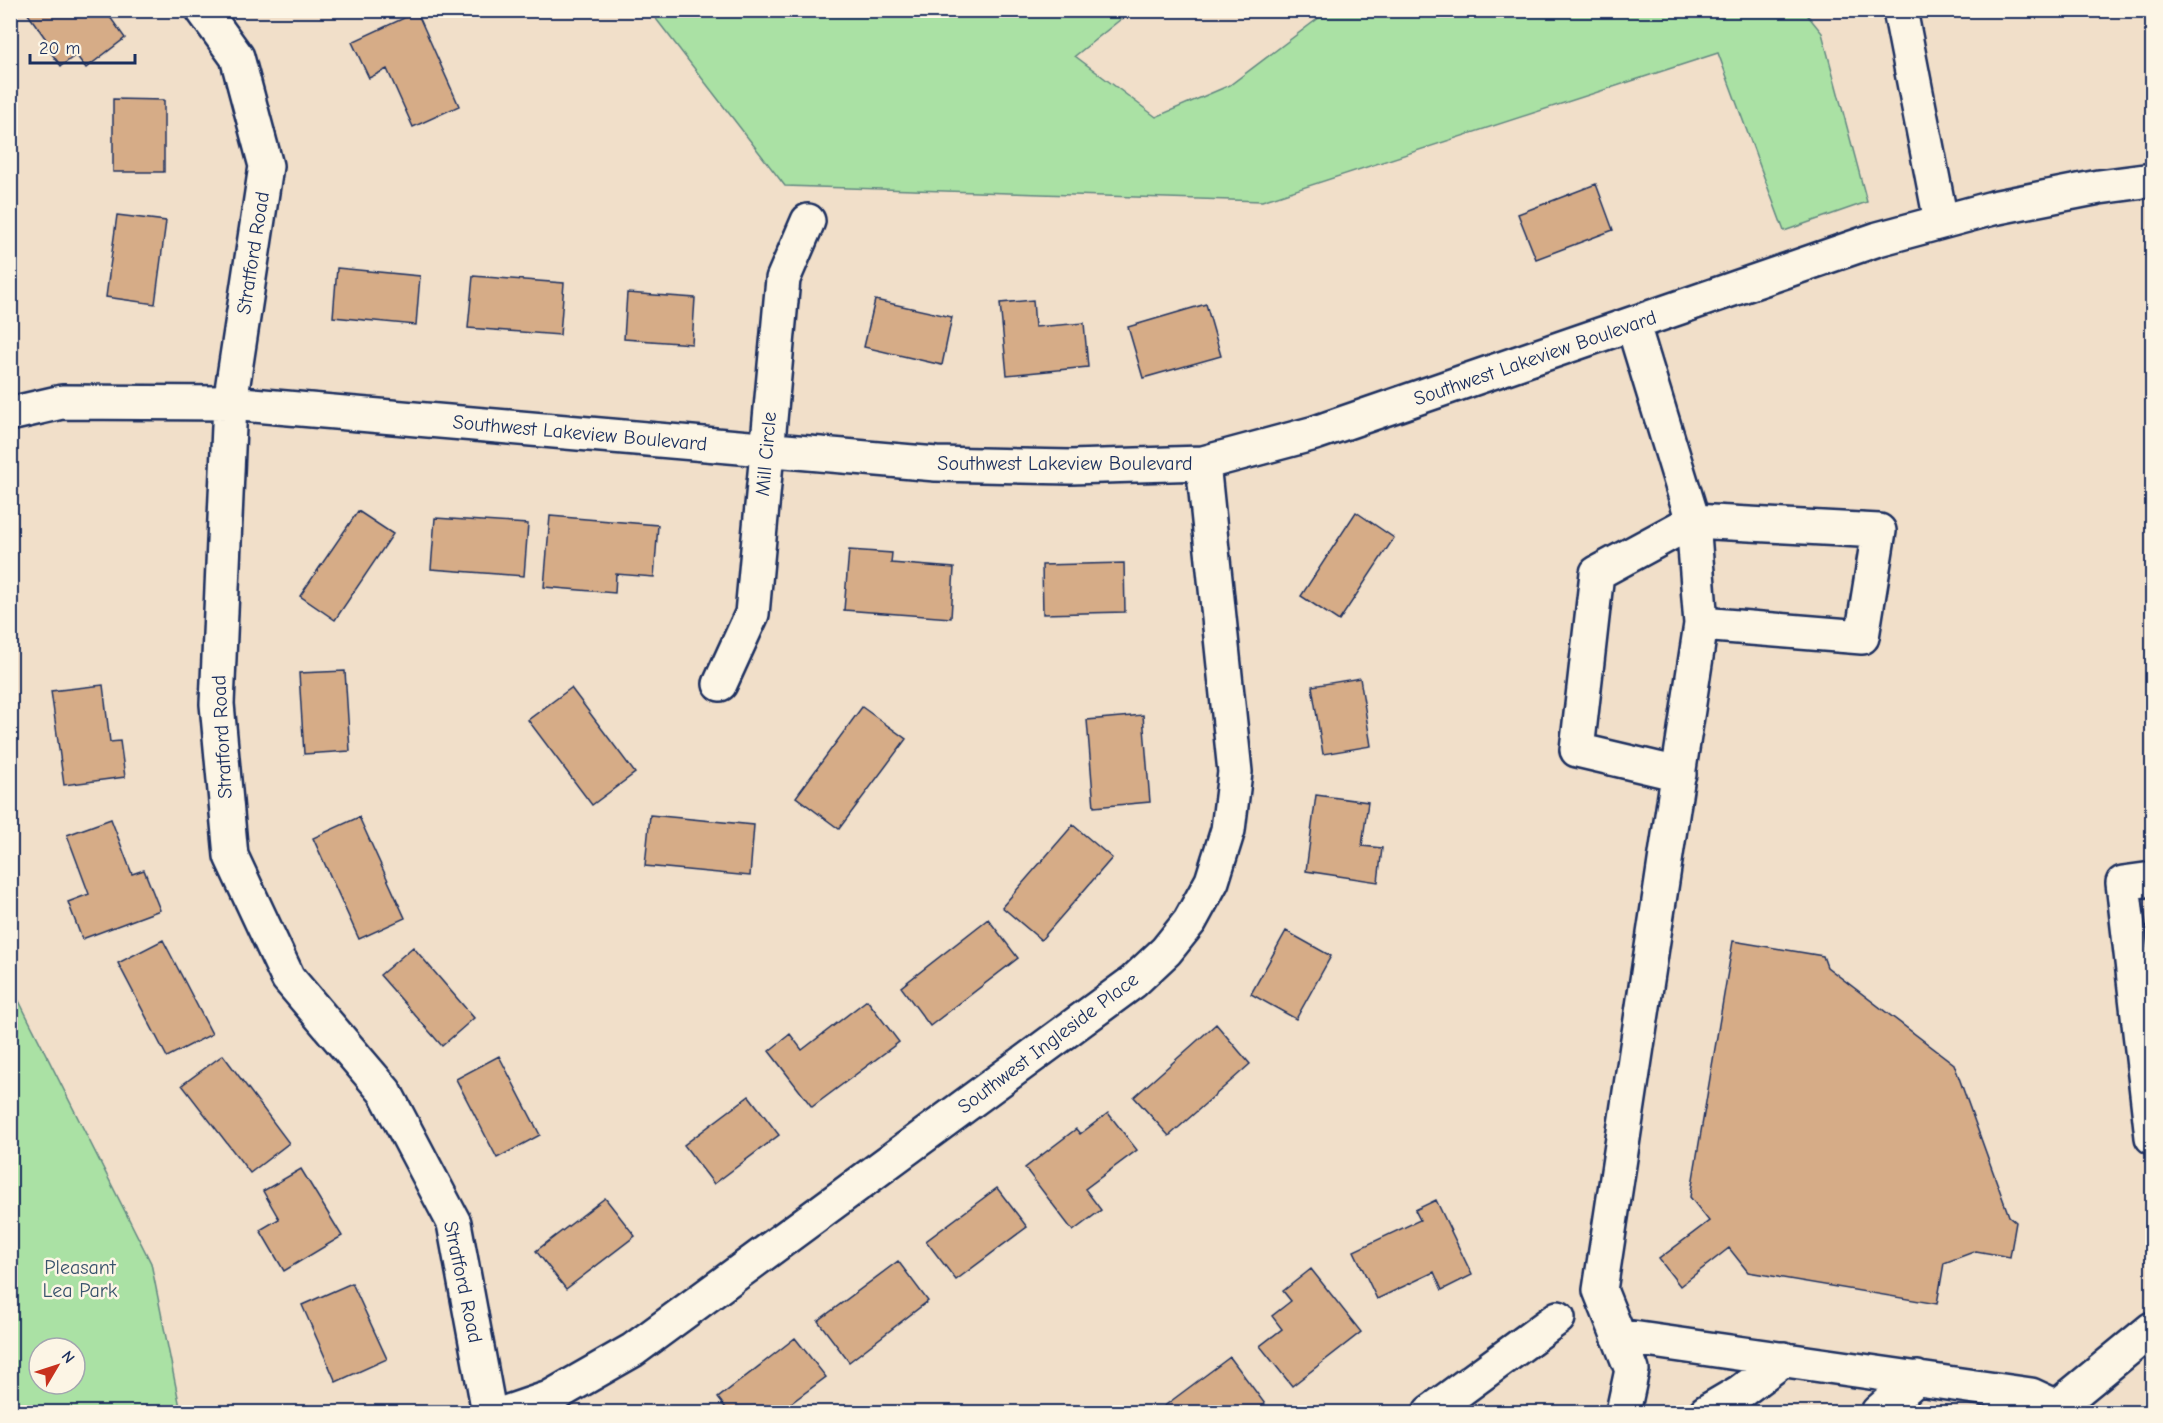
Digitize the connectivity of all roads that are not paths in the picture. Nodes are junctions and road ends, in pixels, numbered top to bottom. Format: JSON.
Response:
{"nodes":[{"id":1,"x":202,"y":10,"type":"edge"},
{"id":2,"x":1900,"y":10,"type":"edge"},
{"id":3,"x":2152,"y":180,"type":"edge"},
{"id":4,"x":808,"y":221,"type":"dead end"},
{"id":5,"x":1941,"y":221,"type":"junction"},
{"id":6,"x":1633,"y":325,"type":"junction"},
{"id":7,"x":230,"y":403,"type":"junction"},
{"id":8,"x":10,"y":414,"type":"edge"},
{"id":9,"x":766,"y":450,"type":"junction"},
{"id":10,"x":1203,"y":463,"type":"junction"},
{"id":11,"x":1693,"y":520,"type":"junction"},
{"id":12,"x":1701,"y":624,"type":"junction"},
{"id":13,"x":720,"y":684,"type":"dead end"},
{"id":14,"x":1679,"y":774,"type":"junction"},
{"id":15,"x":2152,"y":879,"type":"edge"},
{"id":16,"x":2152,"y":1137,"type":"edge"},
{"id":17,"x":1558,"y":1318,"type":"dead end"},
{"id":18,"x":2152,"y":1329,"type":"edge"},
{"id":19,"x":1618,"y":1336,"type":"junction"},
{"id":20,"x":1784,"y":1359,"type":"junction"},
{"id":21,"x":1917,"y":1378,"type":"junction"},
{"id":22,"x":2056,"y":1411,"type":"edge"},
{"id":23,"x":489,"y":1413,"type":"edge"},
{"id":24,"x":508,"y":1413,"type":"edge"},
{"id":25,"x":1430,"y":1413,"type":"edge"},
{"id":26,"x":1623,"y":1413,"type":"edge"},
{"id":27,"x":1706,"y":1413,"type":"edge"},
{"id":28,"x":1878,"y":1413,"type":"edge"}],
"edges":[{"from":1,"to":7,"type":"street","name":"Stratford Road"},
{"from":2,"to":5,"type":"street"},
{"from":3,"to":5,"type":"street","name":"Southwest Lakeview Boulevard"},
{"from":4,"to":9,"type":"street","name":"Mill Circle"},
{"from":5,"to":6,"type":"street","name":"Southwest Lakeview Boulevard"},
{"from":6,"to":10,"type":"street","name":"Southwest Lakeview Boulevard"},
{"from":6,"to":11,"type":"street"},
{"from":7,"to":8,"type":"street","name":"Southwest Lakeview Boulevard"},
{"from":7,"to":9,"type":"street","name":"Southwest Lakeview Boulevard"},
{"from":7,"to":23,"type":"street","name":"Stratford Road"},
{"from":9,"to":10,"type":"street","name":"Southwest Lakeview Boulevard"},
{"from":9,"to":13,"type":"street","name":"Mill Circle"},
{"from":10,"to":24,"type":"street","name":"Southwest Ingleside Place"},
{"from":11,"to":12,"type":"street"},
{"from":11,"to":12,"type":"street"},
{"from":11,"to":14,"type":"street"},
{"from":12,"to":14,"type":"street"},
{"from":14,"to":19,"type":"street"},
{"from":15,"to":16,"type":"street"},
{"from":17,"to":25,"type":"street"},
{"from":18,"to":22,"type":"street"},
{"from":19,"to":20,"type":"street"},
{"from":19,"to":26,"type":"street"},
{"from":20,"to":21,"type":"street"},
{"from":20,"to":27,"type":"street"},
{"from":21,"to":22,"type":"street"},
{"from":21,"to":28,"type":"street"}]}
